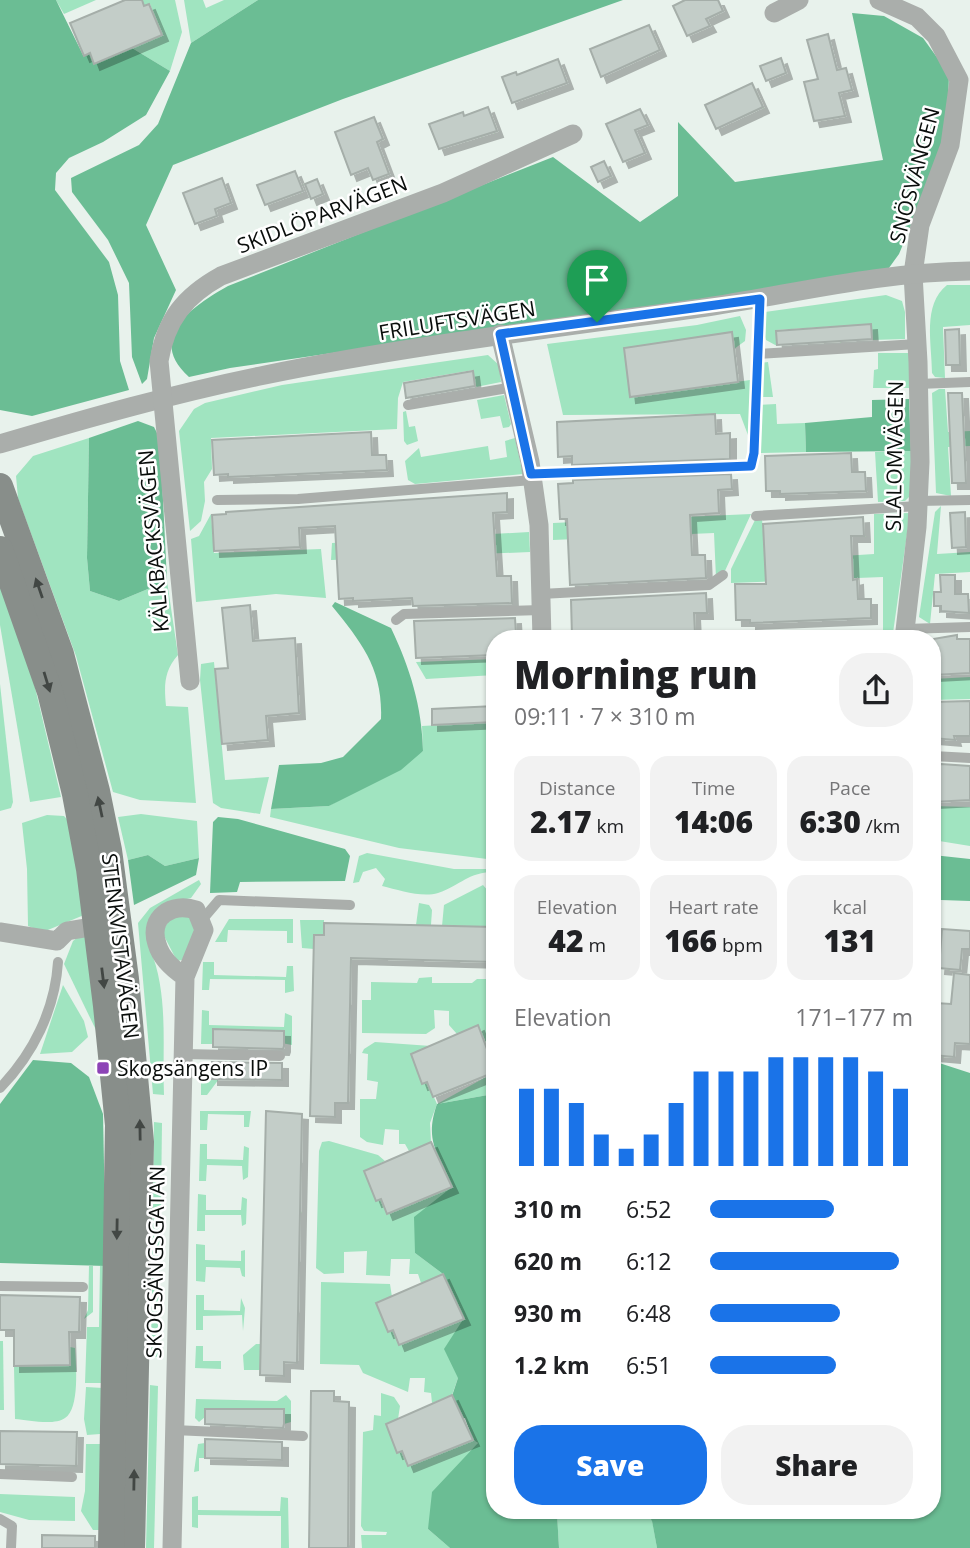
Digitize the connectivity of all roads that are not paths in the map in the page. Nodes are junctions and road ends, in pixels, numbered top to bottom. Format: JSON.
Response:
{"nodes":[{"id":1,"x":799,"y":0,"type":"edge"},
{"id":2,"x":879,"y":0,"type":"edge"},
{"id":3,"x":774,"y":13,"type":"dead end"},
{"id":4,"x":964,"y":73,"type":"edge"},
{"id":5,"x":573,"y":134,"type":"dead end"},
{"id":6,"x":970,"y":271,"type":"edge"},
{"id":7,"x":913,"y":274,"type":"junction"},
{"id":8,"x":760,"y":299,"type":"junction"},
{"id":9,"x":500,"y":334,"type":"junction"},
{"id":10,"x":917,"y":344,"type":"junction"},
{"id":11,"x":758,"y":354,"type":"junction"},
{"id":12,"x":970,"y":382,"type":"edge"},
{"id":13,"x":918,"y":384,"type":"junction"},
{"id":14,"x":514,"y":387,"type":"junction"},
{"id":15,"x":164,"y":397,"type":"junction"},
{"id":16,"x":408,"y":405,"type":"dead end"},
{"id":17,"x":0,"y":444,"type":"edge"},
{"id":18,"x":532,"y":477,"type":"junction"},
{"id":19,"x":0,"y":486,"type":"edge"},
{"id":20,"x":217,"y":500,"type":"dead end"},
{"id":21,"x":970,"y":500,"type":"edge"},
{"id":22,"x":918,"y":504,"type":"junction"},
{"id":23,"x":756,"y":516,"type":"dead end"},
{"id":24,"x":0,"y":549,"type":"edge"},
{"id":25,"x":723,"y":575,"type":"dead end"},
{"id":26,"x":541,"y":602,"type":"junction"},
{"id":27,"x":397,"y":620,"type":"dead end"},
{"id":28,"x":970,"y":627,"type":"edge"},
{"id":29,"x":542,"y":630,"type":"edge"},
{"id":30,"x":904,"y":630,"type":"edge"},
{"id":31,"x":941,"y":630,"type":"edge"},
{"id":32,"x":190,"y":681,"type":"dead end"},
{"id":33,"x":941,"y":756,"type":"edge"},
{"id":34,"x":970,"y":758,"type":"edge"},
{"id":35,"x":350,"y":905,"type":"dead end"},
{"id":36,"x":202,"y":920,"type":"junction"},
{"id":37,"x":108,"y":925,"type":"junction"},
{"id":38,"x":0,"y":932,"type":"edge"},
{"id":39,"x":58,"y":962,"type":"dead end"},
{"id":40,"x":185,"y":977,"type":"junction"},
{"id":41,"x":183,"y":1054,"type":"junction"},
{"id":42,"x":280,"y":1056,"type":"dead end"},
{"id":43,"x":0,"y":1088,"type":"edge"},
{"id":44,"x":0,"y":1286,"type":"edge"},
{"id":45,"x":83,"y":1287,"type":"dead end"},
{"id":46,"x":174,"y":1430,"type":"junction"},
{"id":47,"x":303,"y":1436,"type":"dead end"},
{"id":48,"x":0,"y":1474,"type":"edge"},
{"id":49,"x":72,"y":1477,"type":"dead end"},
{"id":50,"x":0,"y":1519,"type":"edge"},
{"id":51,"x":11,"y":1548,"type":"edge"},
{"id":52,"x":111,"y":1548,"type":"edge"},
{"id":53,"x":132,"y":1548,"type":"edge"},
{"id":54,"x":172,"y":1548,"type":"edge"}],
"edges":[{"from":1,"to":3,"type":"street"},
{"from":2,"to":4,"type":"street","name":"SNÖSVÄNGEN"},
{"from":4,"to":7,"type":"street","name":"SNÖSVÄNGEN"},
{"from":5,"to":15,"type":"street","name":"SKIDLÖPARVÄGEN"},
{"from":6,"to":7,"type":"street","name":"FRILUFTSVÄGEN"},
{"from":7,"to":8,"type":"street","name":"FRILUFTSVÄGEN"},
{"from":7,"to":10,"type":"street","name":"SLALOMVÄGEN"},
{"from":8,"to":9,"type":"street","name":"FRILUFTSVÄGEN"},
{"from":8,"to":11,"type":"lane"},
{"from":9,"to":14,"type":"street"},
{"from":9,"to":15,"type":"street","name":"FRILUFTSVÄGEN"},
{"from":10,"to":11,"type":"lane"},
{"from":10,"to":13,"type":"street","name":"SLALOMVÄGEN"},
{"from":11,"to":18,"type":"lane"},
{"from":12,"to":13,"type":"lane"},
{"from":13,"to":22,"type":"street","name":"SLALOMVÄGEN"},
{"from":14,"to":16,"type":"lane"},
{"from":14,"to":18,"type":"street"},
{"from":15,"to":17,"type":"street","name":"FRILUFTSVÄGEN"},
{"from":15,"to":32,"type":"street","name":"KÄLKBACKSVÄGEN"},
{"from":18,"to":20,"type":"lane"},
{"from":18,"to":26,"type":"street"},
{"from":37,"to":19,"type":"main road","name":"STENKVISTAVÄGEN","one_way":true},
{"from":21,"to":22,"type":"lane"},
{"from":22,"to":23,"type":"lane"},
{"from":22,"to":30,"type":"street","name":"SLALOMVÄGEN"},
{"from":24,"to":37,"type":"main road","name":"STENKVISTAVÄGEN","one_way":true},
{"from":25,"to":26,"type":"lane"},
{"from":26,"to":27,"type":"lane"},
{"from":26,"to":29,"type":"street"},
{"from":28,"to":31,"type":"lane"},
{"from":33,"to":34,"type":"lane"},
{"from":35,"to":36,"type":"lane"},
{"from":36,"to":40,"type":"street","name":"SKOGSÄNGSGATAN"},
{"from":36,"to":40,"type":"street"},
{"from":37,"to":38,"type":"street"},
{"from":37,"to":52,"type":"main road","name":"STENKVISTAVÄGEN","one_way":true},
{"from":53,"to":37,"type":"main road","name":"STENKVISTAVÄGEN","one_way":true},
{"from":39,"to":43,"type":"lane"},
{"from":40,"to":41,"type":"street","name":"SKOGSÄNGSGATAN"},
{"from":41,"to":42,"type":"lane"},
{"from":41,"to":46,"type":"street","name":"SKOGSÄNGSGATAN"},
{"from":44,"to":45,"type":"lane"},
{"from":46,"to":47,"type":"lane"},
{"from":46,"to":54,"type":"street","name":"SKOGSÄNGSGATAN"},
{"from":48,"to":49,"type":"lane"},
{"from":50,"to":51,"type":"lane"}]}
